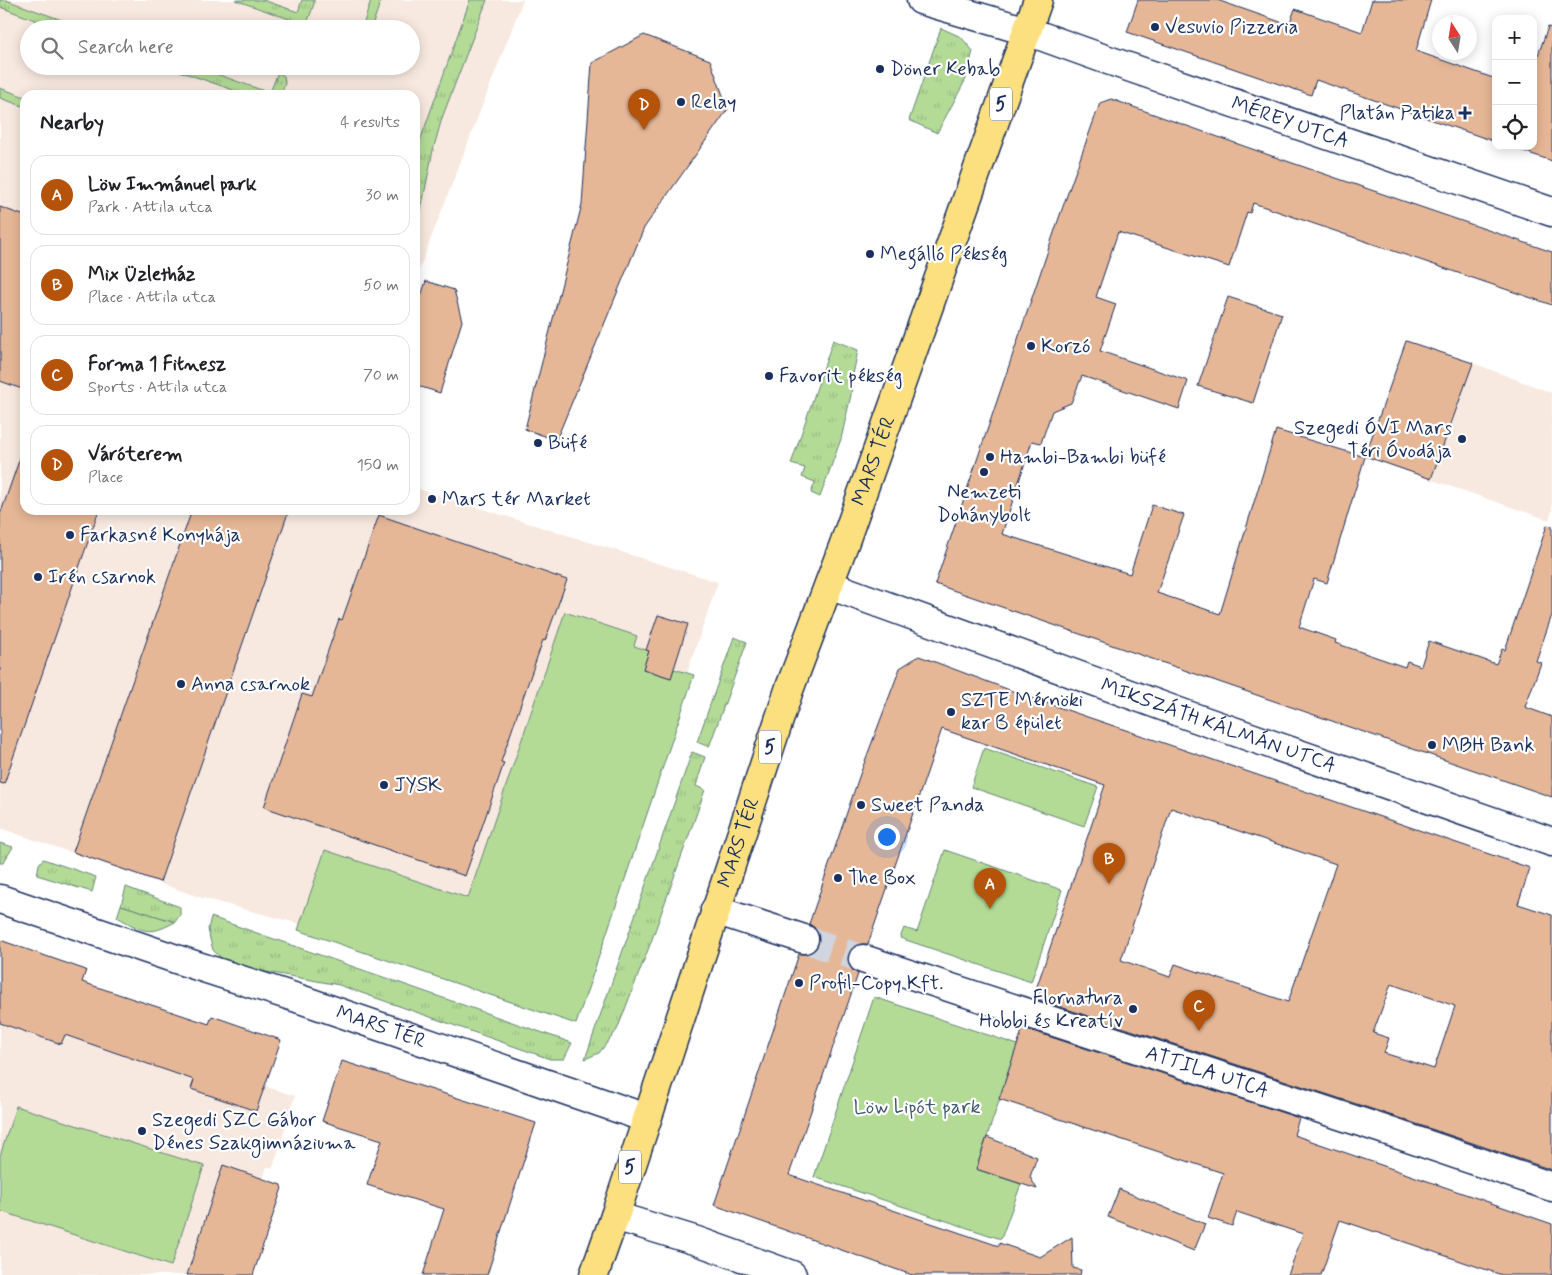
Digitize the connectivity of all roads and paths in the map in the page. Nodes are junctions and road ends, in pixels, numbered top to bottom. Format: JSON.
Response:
{"nodes":[{"id":1,"x":921,"y":0,"type":"edge"},
{"id":2,"x":1038,"y":0,"type":"edge"},
{"id":3,"x":1027,"y":31,"type":"junction"},
{"id":4,"x":1552,"y":212,"type":"edge"},
{"id":5,"x":829,"y":585,"type":"junction"},
{"id":6,"x":1552,"y":842,"type":"edge"},
{"id":7,"x":0,"y":899,"type":"edge"},
{"id":8,"x":715,"y":910,"type":"junction"},
{"id":9,"x":804,"y":939,"type":"tunnel mouth"},
{"id":10,"x":863,"y":959,"type":"tunnel mouth"},
{"id":11,"x":646,"y":1118,"type":"junction"},
{"id":12,"x":1552,"y":1186,"type":"edge"},
{"id":13,"x":615,"y":1216,"type":"junction"},
{"id":14,"x":594,"y":1275,"type":"edge"},
{"id":15,"x":792,"y":1275,"type":"edge"}],
"edges":[{"from":1,"to":3,"type":"street"},
{"from":2,"to":3,"type":"main road","number":"5"},
{"from":3,"to":4,"type":"street","name":"MÉREY UTCA"},
{"from":3,"to":5,"type":"main road","name":"MARS TÉR","number":"5"},
{"from":5,"to":6,"type":"street","name":"MIKSZÁTH KÁLMÁN UTCA"},
{"from":5,"to":8,"type":"main road","name":"MARS TÉR","number":"5"},
{"from":7,"to":11,"type":"street","name":"MARS TÉR"},
{"from":8,"to":9,"type":"street"},
{"from":8,"to":11,"type":"main road","name":"MARS TÉR","number":"5"},
{"from":10,"to":12,"type":"street","name":"ATTILA UTCA"},
{"from":11,"to":13,"type":"main road","number":"5"},
{"from":13,"to":14,"type":"main road","number":"5"},
{"from":13,"to":15,"type":"street"}]}
